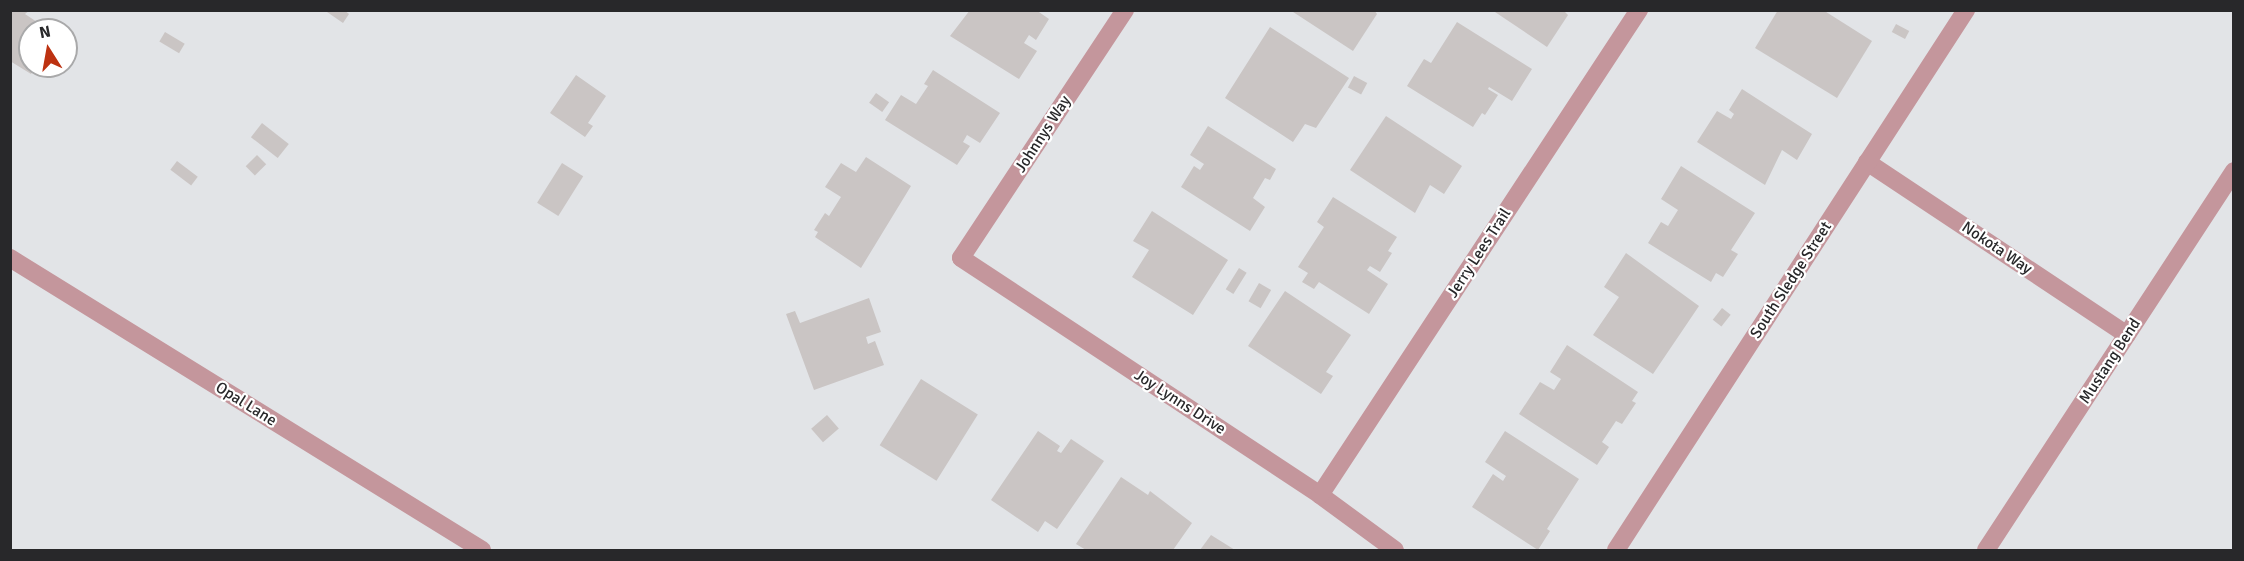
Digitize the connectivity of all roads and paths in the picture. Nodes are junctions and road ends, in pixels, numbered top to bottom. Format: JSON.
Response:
{"nodes":[{"id":1,"x":1125,"y":10,"type":"edge"},
{"id":2,"x":1639,"y":10,"type":"edge"},
{"id":3,"x":1966,"y":10,"type":"edge"},
{"id":4,"x":1867,"y":162,"type":"junction"},
{"id":5,"x":2234,"y":171,"type":"edge"},
{"id":6,"x":10,"y":258,"type":"edge"},
{"id":7,"x":961,"y":258,"type":"joint"},
{"id":8,"x":2127,"y":335,"type":"junction"},
{"id":9,"x":1320,"y":495,"type":"junction"},
{"id":10,"x":482,"y":550,"type":"edge"},
{"id":11,"x":1395,"y":550,"type":"edge"},
{"id":12,"x":1616,"y":550,"type":"edge"},
{"id":13,"x":1986,"y":550,"type":"edge"}],
"edges":[{"from":1,"to":7,"type":"street","name":"Johnnys Way"},
{"from":2,"to":9,"type":"street","name":"Jerry Lees Trail"},
{"from":3,"to":4,"type":"street","name":"South Sledge Street"},
{"from":4,"to":8,"type":"street","name":"Nokota Way"},
{"from":4,"to":12,"type":"street","name":"South Sledge Street"},
{"from":5,"to":8,"type":"street","name":"Mustang Bend"},
{"from":6,"to":10,"type":"street","name":"Opal Lane"},
{"from":7,"to":9,"type":"street","name":"Joy Lynns Drive"},
{"from":8,"to":13,"type":"street","name":"Mustang Bend"},
{"from":9,"to":11,"type":"street","name":"Joy Lynns Drive"}]}
